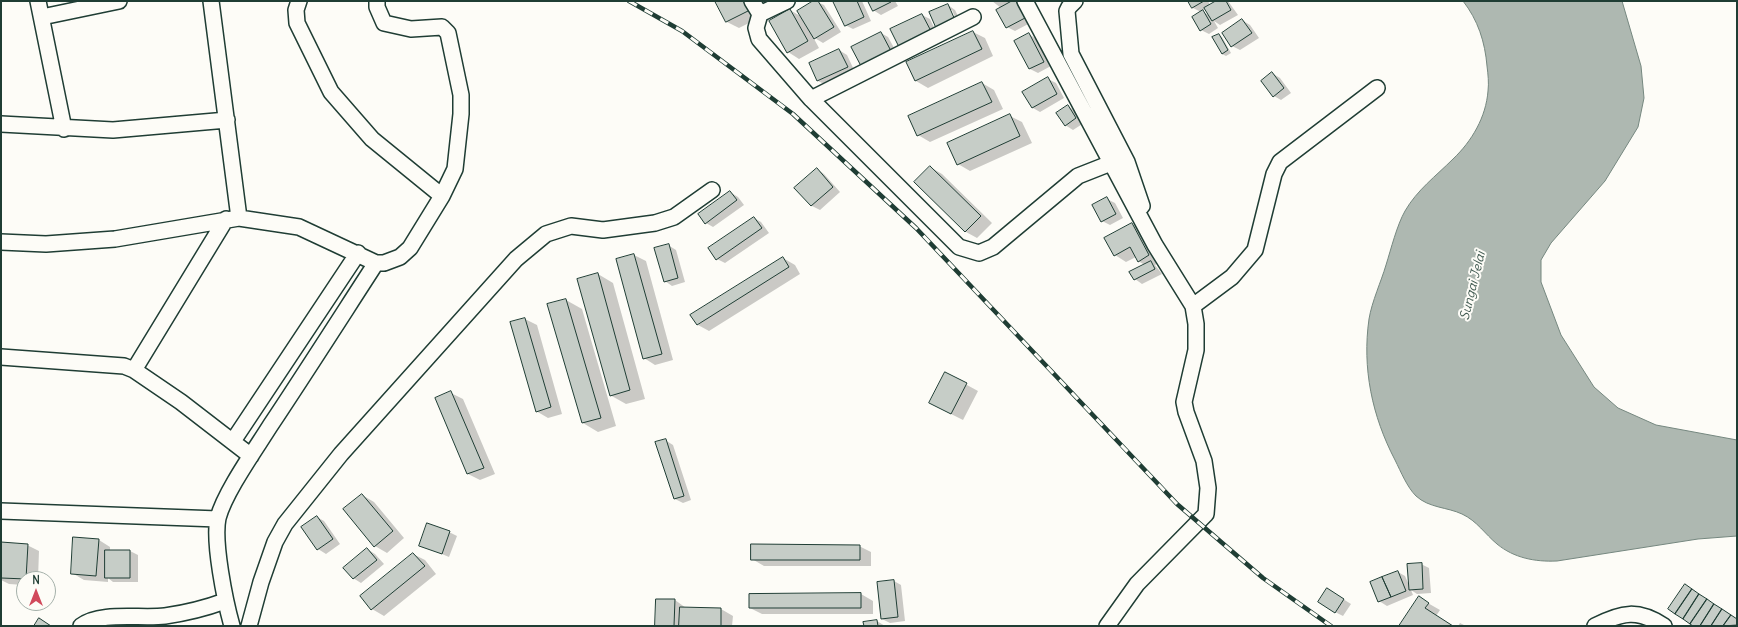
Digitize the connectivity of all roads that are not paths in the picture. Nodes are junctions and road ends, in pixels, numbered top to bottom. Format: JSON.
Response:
{"nodes":[{"id":1,"x":38,"y":1,"type":"edge"},
{"id":2,"x":119,"y":1,"type":"edge"},
{"id":3,"x":211,"y":1,"type":"edge"},
{"id":4,"x":299,"y":1,"type":"edge"},
{"id":5,"x":377,"y":1,"type":"edge"},
{"id":6,"x":752,"y":1,"type":"edge"},
{"id":7,"x":787,"y":1,"type":"edge"},
{"id":8,"x":1025,"y":1,"type":"edge"},
{"id":9,"x":1075,"y":1,"type":"edge"},
{"id":10,"x":760,"y":14,"type":"junction"},
{"id":11,"x":42,"y":17,"type":"junction"},
{"id":12,"x":973,"y":17,"type":"dead end"},
{"id":13,"x":1378,"y":88,"type":"dead end"},
{"id":14,"x":811,"y":99,"type":"junction"},
{"id":15,"x":227,"y":120,"type":"junction"},
{"id":16,"x":1,"y":124,"type":"edge"},
{"id":17,"x":64,"y":129,"type":"junction"},
{"id":18,"x":1111,"y":163,"type":"junction"},
{"id":19,"x":712,"y":190,"type":"dead end"},
{"id":20,"x":442,"y":196,"type":"junction"},
{"id":21,"x":233,"y":219,"type":"junction"},
{"id":22,"x":1,"y":242,"type":"edge"},
{"id":23,"x":1155,"y":244,"type":"junction"},
{"id":24,"x":358,"y":253,"type":"junction"},
{"id":25,"x":376,"y":263,"type":"junction"},
{"id":26,"x":1193,"y":306,"type":"junction"},
{"id":27,"x":1,"y":357,"type":"edge"},
{"id":28,"x":134,"y":370,"type":"junction"},
{"id":29,"x":233,"y":442,"type":"junction"},
{"id":30,"x":251,"y":456,"type":"junction"},
{"id":31,"x":1,"y":511,"type":"edge"},
{"id":32,"x":218,"y":519,"type":"junction"},
{"id":33,"x":225,"y":601,"type":"junction"},
{"id":34,"x":81,"y":626,"type":"edge"},
{"id":35,"x":232,"y":626,"type":"edge"},
{"id":36,"x":249,"y":626,"type":"edge"},
{"id":37,"x":1107,"y":626,"type":"edge"},
{"id":38,"x":1595,"y":626,"type":"edge"},
{"id":39,"x":1664,"y":626,"type":"edge"}],
"edges":[{"from":1,"to":11,"type":"street"},
{"from":2,"to":11,"type":"street"},
{"from":3,"to":15,"type":"street"},
{"from":4,"to":20,"type":"street"},
{"from":5,"to":20,"type":"street"},
{"from":6,"to":10,"type":"street"},
{"from":7,"to":10,"type":"street"},
{"from":8,"to":18,"type":"street"},
{"from":9,"to":23,"type":"street"},
{"from":10,"to":14,"type":"street"},
{"from":11,"to":17,"type":"street"},
{"from":12,"to":14,"type":"street"},
{"from":13,"to":26,"type":"street"},
{"from":14,"to":18,"type":"street"},
{"from":15,"to":17,"type":"street"},
{"from":15,"to":21,"type":"street"},
{"from":16,"to":17,"type":"street"},
{"from":18,"to":23,"type":"street"},
{"from":19,"to":36,"type":"street"},
{"from":20,"to":25,"type":"street"},
{"from":21,"to":22,"type":"street"},
{"from":21,"to":24,"type":"street"},
{"from":21,"to":28,"type":"street"},
{"from":23,"to":26,"type":"street"},
{"from":24,"to":25,"type":"street"},
{"from":24,"to":29,"type":"street"},
{"from":25,"to":30,"type":"street"},
{"from":26,"to":37,"type":"street"},
{"from":27,"to":28,"type":"street"},
{"from":28,"to":29,"type":"street"},
{"from":29,"to":30,"type":"street"},
{"from":30,"to":32,"type":"street"},
{"from":31,"to":32,"type":"street"},
{"from":32,"to":33,"type":"street"},
{"from":33,"to":34,"type":"street"},
{"from":33,"to":35,"type":"street"},
{"from":38,"to":39,"type":"street"}]}
